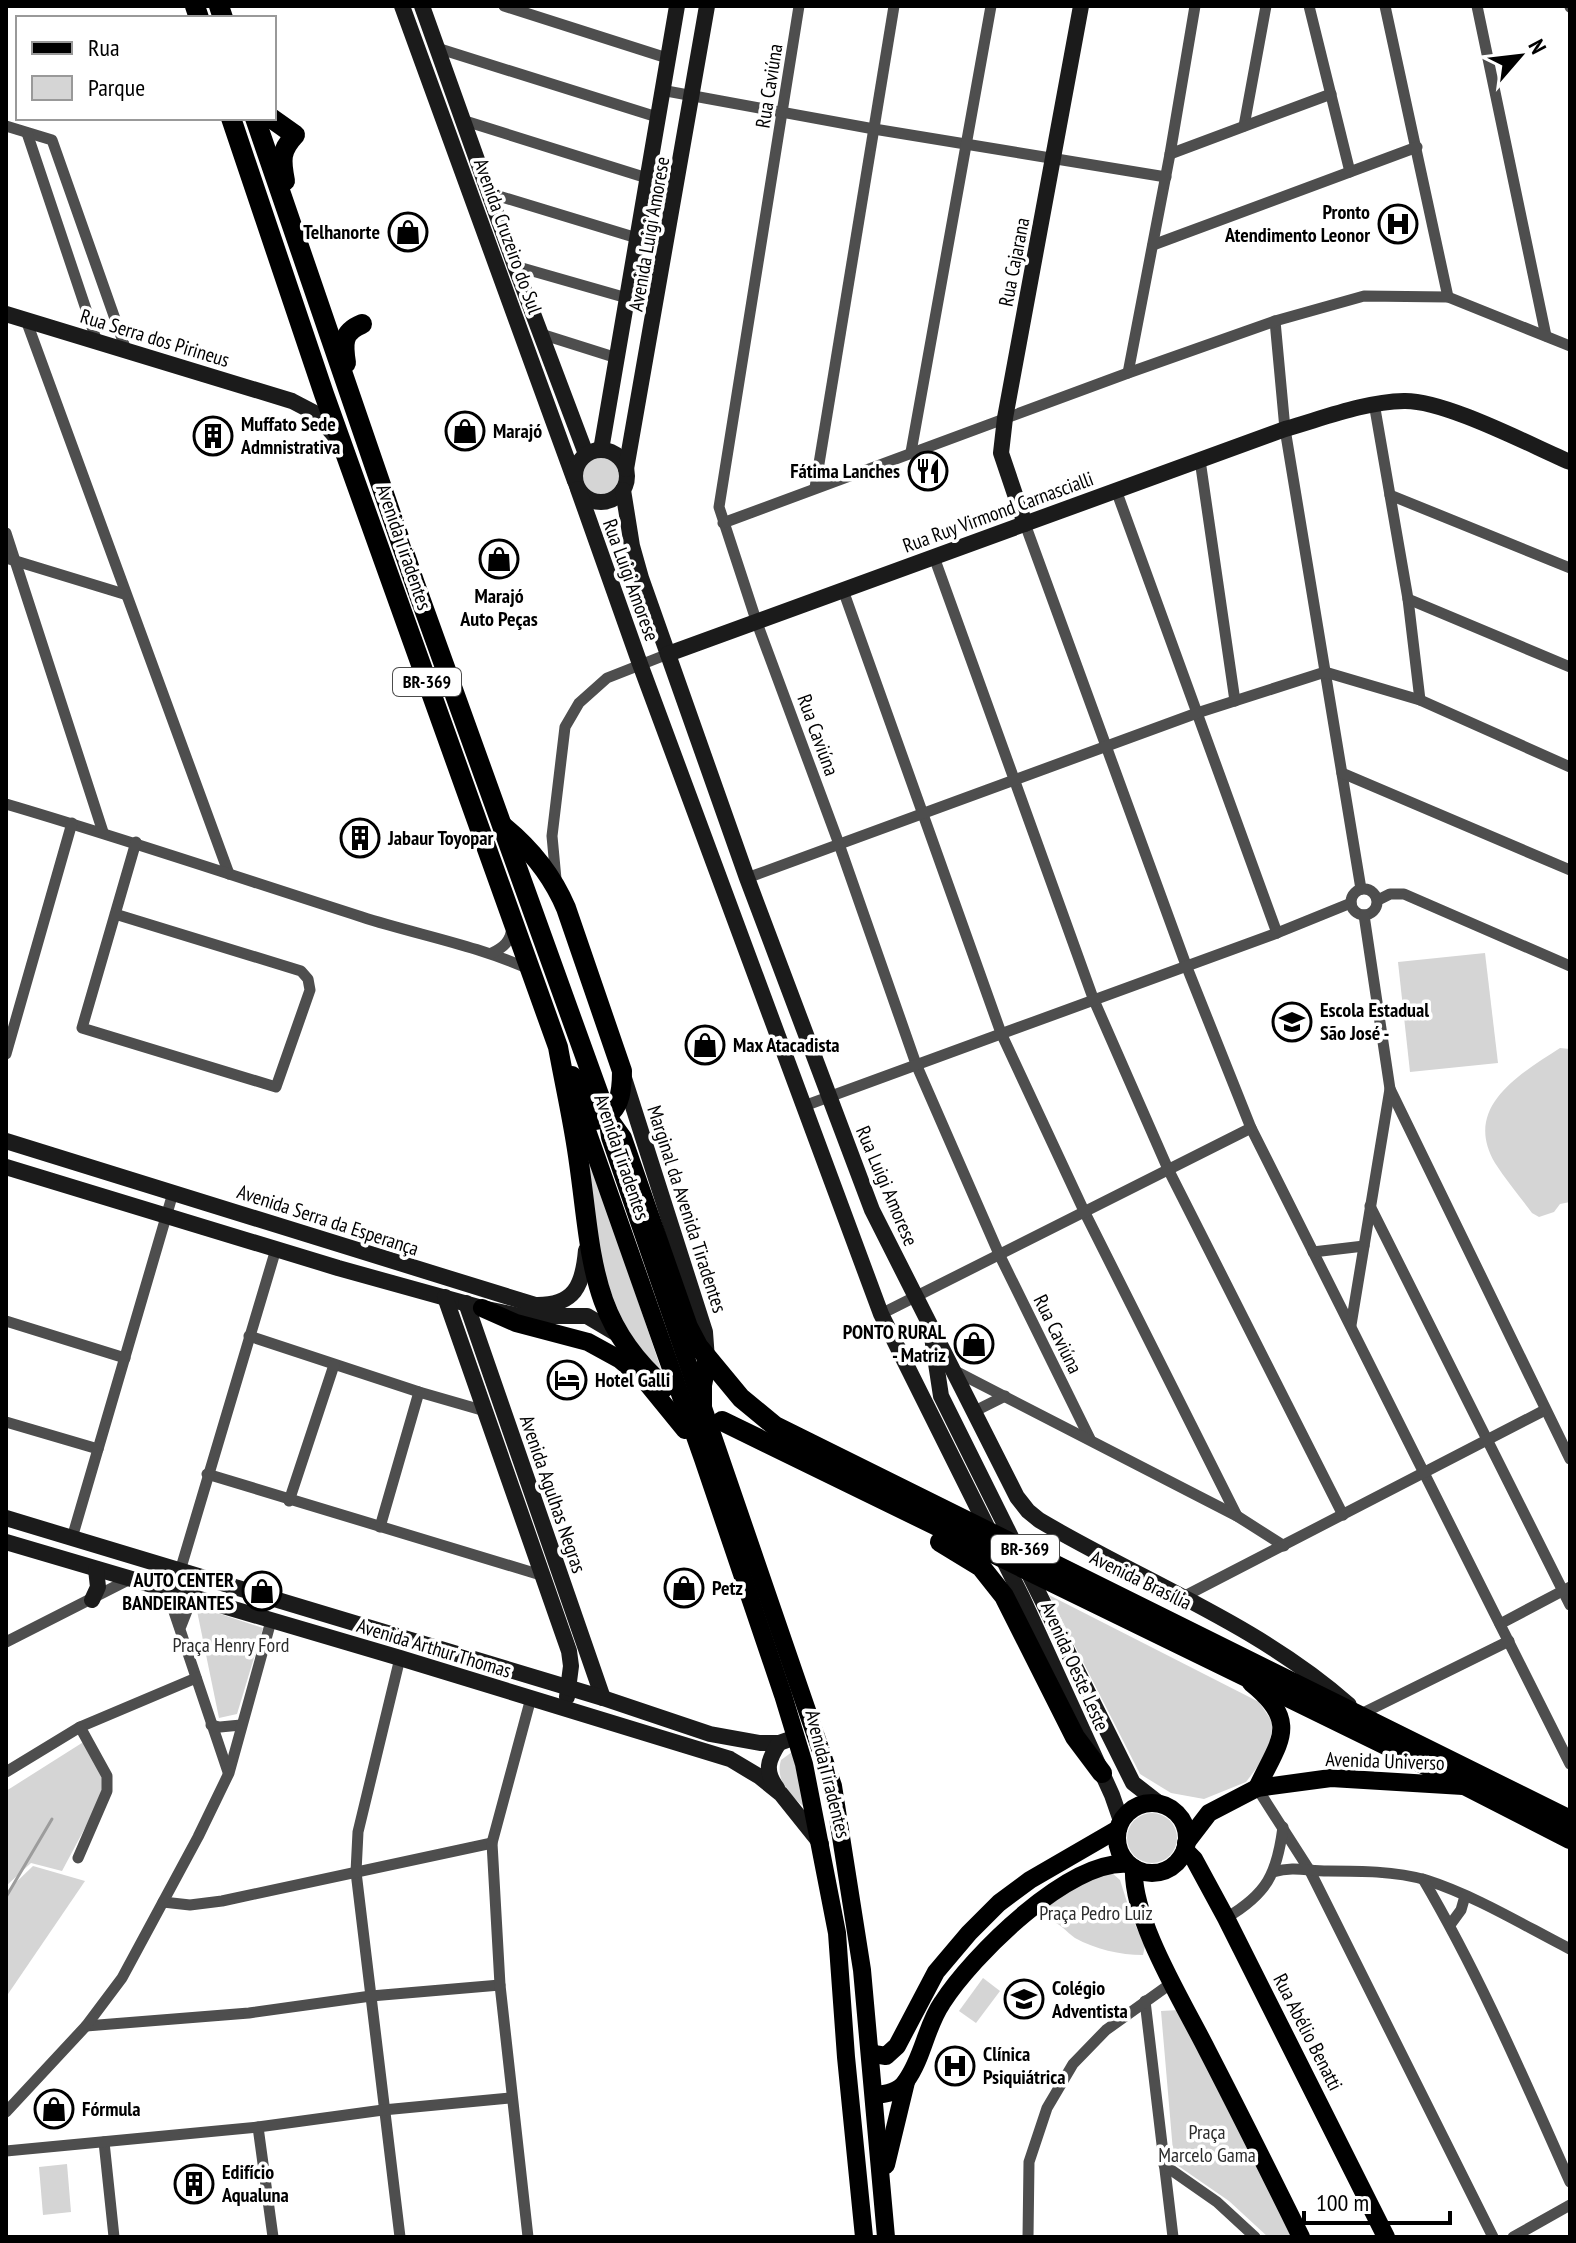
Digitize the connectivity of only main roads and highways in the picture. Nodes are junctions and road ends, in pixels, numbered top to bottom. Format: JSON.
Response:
{"nodes":[{"id":1,"x":232,"y":120,"type":"edge"},
{"id":2,"x":256,"y":120,"type":"edge"},
{"id":3,"x":274,"y":120,"type":"edge"},
{"id":4,"x":297,"y":242,"type":"junction"},
{"id":5,"x":362,"y":324,"type":"dead end"},
{"id":6,"x":324,"y":394,"type":"junction"},
{"id":7,"x":354,"y":410,"type":"junction"},
{"id":8,"x":392,"y":518,"type":"junction"},
{"id":9,"x":504,"y":827,"type":"junction"},
{"id":10,"x":529,"y":848,"type":"junction"},
{"id":11,"x":531,"y":902,"type":"junction"},
{"id":12,"x":558,"y":1047,"type":"junction"},
{"id":13,"x":607,"y":1117,"type":"junction"},
{"id":14,"x":474,"y":1305,"type":"road end"},
{"id":15,"x":707,"y":1360,"type":"junction"},
{"id":16,"x":665,"y":1387,"type":"dead end"},
{"id":17,"x":702,"y":1409,"type":"junction"},
{"id":18,"x":722,"y":1421,"type":"dead end"},
{"id":19,"x":702,"y":1456,"type":"junction"},
{"id":20,"x":814,"y":1466,"type":"junction"},
{"id":21,"x":729,"y":1480,"type":"junction"},
{"id":22,"x":1243,"y":1676,"type":"junction"},
{"id":23,"x":788,"y":1740,"type":"junction"},
{"id":24,"x":1102,"y":1773,"type":"road end"},
{"id":25,"x":833,"y":1786,"type":"junction"},
{"id":26,"x":1463,"y":1786,"type":"junction"},
{"id":27,"x":1257,"y":1788,"type":"junction"},
{"id":28,"x":1165,"y":1806,"type":"junction"},
{"id":29,"x":1209,"y":1813,"type":"junction"},
{"id":30,"x":1570,"y":1820,"type":"edge"},
{"id":31,"x":1119,"y":1825,"type":"junction"},
{"id":32,"x":1570,"y":1839,"type":"edge"},
{"id":33,"x":1185,"y":1846,"type":"junction"},
{"id":34,"x":1131,"y":1866,"type":"junction"},
{"id":35,"x":924,"y":1993,"type":"junction"},
{"id":36,"x":940,"y":2004,"type":"junction"},
{"id":37,"x":870,"y":2050,"type":"junction"},
{"id":38,"x":846,"y":2057,"type":"junction"},
{"id":39,"x":906,"y":2082,"type":"junction"},
{"id":40,"x":874,"y":2095,"type":"junction"},
{"id":41,"x":882,"y":2183,"type":"junction"},
{"id":42,"x":864,"y":2237,"type":"edge"},
{"id":43,"x":886,"y":2237,"type":"edge"},
{"id":44,"x":1301,"y":2237,"type":"edge"},
{"id":45,"x":1386,"y":2237,"type":"edge"}],
"edges":[{"from":1,"to":6,"type":"highway","name":"Avenida Tiradentes","number":"BR-369"},
{"from":2,"to":4,"type":"highway","name":"Avenida Tiradentes","number":"BR-369"},
{"from":3,"to":4,"type":"highway"},
{"from":4,"to":7,"type":"highway","name":"Avenida Tiradentes","number":"BR-369"},
{"from":5,"to":7,"type":"highway"},
{"from":6,"to":8,"type":"highway"},
{"from":6,"to":12,"type":"highway","name":"Avenida Tiradentes","number":"BR-369"},
{"from":7,"to":8,"type":"highway","name":"Avenida Tiradentes","number":"BR-369"},
{"from":8,"to":9,"type":"highway","name":"Avenida Tiradentes","number":"BR-369"},
{"from":9,"to":10,"type":"highway"},
{"from":9,"to":11,"type":"highway","name":"Avenida Tiradentes","number":"BR-369"},
{"from":10,"to":11,"type":"highway"},
{"from":10,"to":13,"type":"highway"},
{"from":11,"to":13,"type":"highway","name":"Avenida Tiradentes","number":"BR-369"},
{"from":12,"to":13,"type":"highway"},
{"from":12,"to":16,"type":"highway","number":"BR-369"},
{"from":12,"to":19,"type":"main road","name":"Avenida Tiradentes"},
{"from":13,"to":15,"type":"highway","number":"BR-369"},
{"from":13,"to":17,"type":"main road","name":"Avenida Tiradentes"},
{"from":14,"to":19,"type":"main road"},
{"from":15,"to":17,"type":"highway"},
{"from":15,"to":30,"type":"highway","name":"Avenida Brasília","number":"BR-369"},
{"from":17,"to":21,"type":"main road","name":"Avenida Tiradentes"},
{"from":18,"to":20,"type":"highway","name":"Avenida Brasília","number":"BR-369"},
{"from":19,"to":21,"type":"main road"},
{"from":19,"to":23,"type":"main road","name":"Avenida Tiradentes"},
{"from":20,"to":22,"type":"highway","name":"Avenida Brasília","number":"BR-369"},
{"from":20,"to":24,"type":"highway"},
{"from":21,"to":25,"type":"main road","name":"Avenida Tiradentes"},
{"from":22,"to":26,"type":"highway","name":"Avenida Brasília","number":"BR-369"},
{"from":22,"to":27,"type":"main road"},
{"from":23,"to":25,"type":"main road"},
{"from":23,"to":38,"type":"main road","name":"Avenida Tiradentes"},
{"from":25,"to":37,"type":"main road","name":"Avenida Tiradentes"},
{"from":26,"to":27,"type":"main road","name":"Avenida Universo"},
{"from":26,"to":32,"type":"highway","name":"Avenida Brasília","number":"BR-369"},
{"from":27,"to":29,"type":"main road","name":"Avenida Universo"},
{"from":28,"to":29,"type":"main road"},
{"from":28,"to":31,"type":"main road"},
{"from":28,"to":33,"type":"main road"},
{"from":29,"to":33,"type":"main road","name":"Avenida Universo"},
{"from":31,"to":34,"type":"main road"},
{"from":31,"to":35,"type":"main road"},
{"from":33,"to":34,"type":"main road"},
{"from":33,"to":45,"type":"main road","name":"Rua Abélio Benatti"},
{"from":34,"to":36,"type":"main road"},
{"from":34,"to":44,"type":"main road"},
{"from":35,"to":36,"type":"main road"},
{"from":35,"to":37,"type":"main road"},
{"from":36,"to":39,"type":"main road"},
{"from":37,"to":40,"type":"main road","name":"Avenida Tiradentes"},
{"from":38,"to":40,"type":"main road"},
{"from":38,"to":42,"type":"main road","name":"Avenida Tiradentes"},
{"from":39,"to":40,"type":"main road"},
{"from":39,"to":41,"type":"main road"},
{"from":40,"to":41,"type":"main road","name":"Avenida Tiradentes"},
{"from":41,"to":43,"type":"main road","name":"Avenida Tiradentes"}]}
